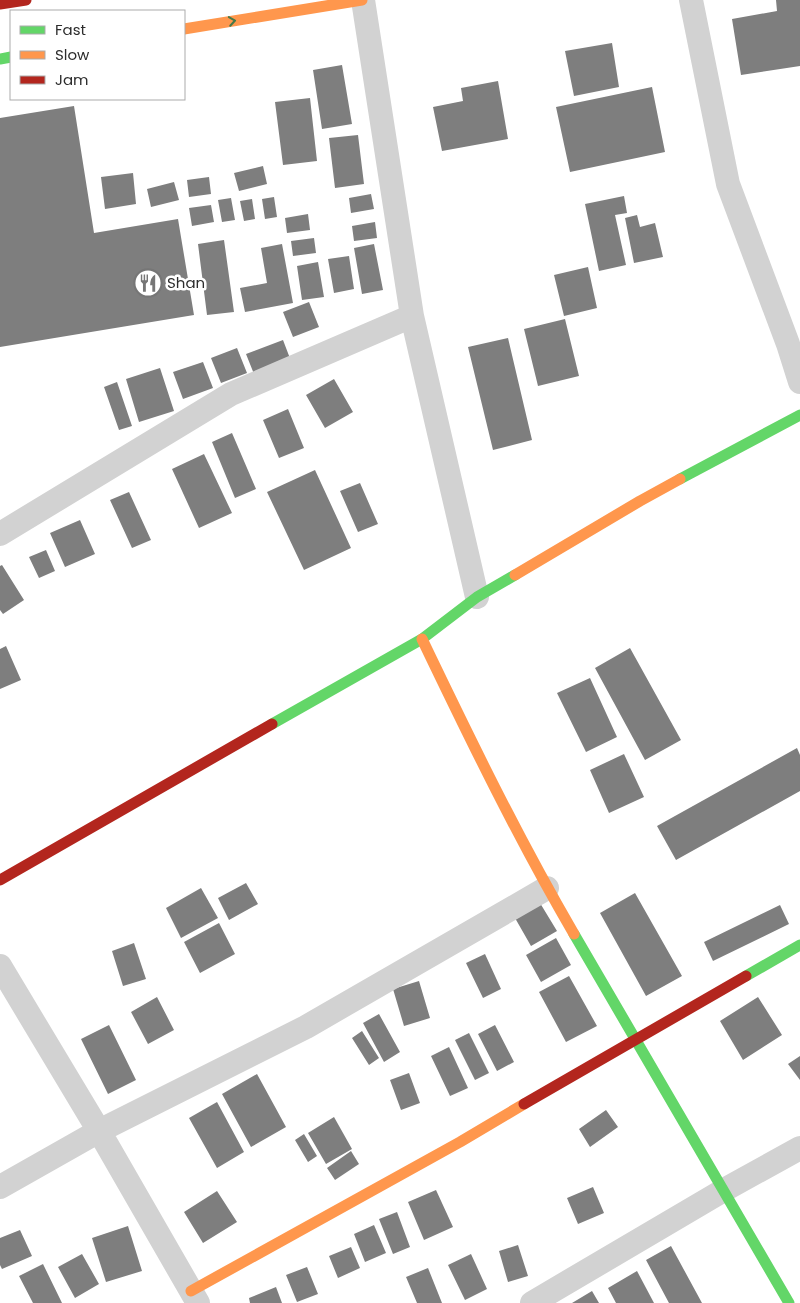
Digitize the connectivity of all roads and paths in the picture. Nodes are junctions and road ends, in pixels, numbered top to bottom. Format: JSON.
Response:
{"nodes":[{"id":1,"x":26,"y":0,"type":"edge"},
{"id":2,"x":362,"y":0,"type":"edge"},
{"id":3,"x":691,"y":0,"type":"edge"},
{"id":4,"x":0,"y":4,"type":"edge"},
{"id":5,"x":185,"y":29,"type":"edge"},
{"id":6,"x":412,"y":316,"type":"junction"},
{"id":7,"x":800,"y":382,"type":"edge"},
{"id":8,"x":800,"y":415,"type":"edge"},
{"id":9,"x":0,"y":534,"type":"edge"},
{"id":10,"x":477,"y":597,"type":"junction"},
{"id":11,"x":422,"y":639,"type":"junction"},
{"id":12,"x":0,"y":880,"type":"edge"},
{"id":13,"x":547,"y":888,"type":"junction"},
{"id":14,"x":800,"y":945,"type":"edge"},
{"id":15,"x":0,"y":966,"type":"edge"},
{"id":16,"x":636,"y":1039,"type":"junction"},
{"id":17,"x":99,"y":1131,"type":"junction"},
{"id":18,"x":800,"y":1148,"type":"edge"},
{"id":19,"x":0,"y":1187,"type":"edge"},
{"id":20,"x":724,"y":1190,"type":"junction"},
{"id":21,"x":195,"y":1297,"type":"edge"},
{"id":22,"x":532,"y":1303,"type":"edge"},
{"id":23,"x":788,"y":1303,"type":"edge"}],
"edges":[{"from":1,"to":4,"type":"main road"},
{"from":5,"to":2,"type":"main road","one_way":true},
{"from":2,"to":6,"type":"street"},
{"from":3,"to":7,"type":"street"},
{"from":6,"to":9,"type":"street"},
{"from":6,"to":10,"type":"street"},
{"from":8,"to":10,"type":"main road"},
{"from":10,"to":11,"type":"main road"},
{"from":11,"to":12,"type":"main road"},
{"from":11,"to":13,"type":"main road"},
{"from":13,"to":16,"type":"main road"},
{"from":13,"to":17,"type":"street"},
{"from":14,"to":16,"type":"main road"},
{"from":15,"to":17,"type":"street"},
{"from":16,"to":20,"type":"main road"},
{"from":16,"to":21,"type":"main road"},
{"from":17,"to":19,"type":"street"},
{"from":17,"to":21,"type":"street"},
{"from":18,"to":20,"type":"street"},
{"from":20,"to":22,"type":"street"},
{"from":20,"to":23,"type":"main road"}]}
